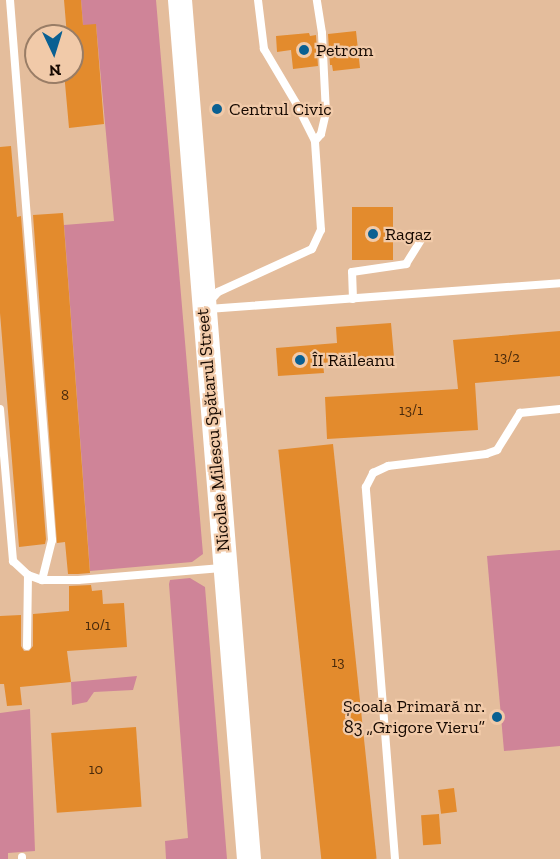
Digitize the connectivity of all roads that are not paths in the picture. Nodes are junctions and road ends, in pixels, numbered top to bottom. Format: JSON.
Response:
{"nodes":[{"id":1,"x":10,"y":0,"type":"edge"},
{"id":2,"x":180,"y":0,"type":"edge"},
{"id":3,"x":258,"y":0,"type":"edge"},
{"id":4,"x":317,"y":0,"type":"edge"},
{"id":5,"x":315,"y":141,"type":"junction"},
{"id":6,"x":421,"y":240,"type":"dead end"},
{"id":7,"x":560,"y":283,"type":"edge"},
{"id":8,"x":353,"y":299,"type":"junction"},
{"id":9,"x":203,"y":309,"type":"junction"},
{"id":10,"x":0,"y":409,"type":"edge"},
{"id":11,"x":560,"y":409,"type":"edge"},
{"id":12,"x":224,"y":568,"type":"junction"},
{"id":13,"x":28,"y":575,"type":"junction"},
{"id":14,"x":42,"y":580,"type":"junction"},
{"id":15,"x":27,"y":646,"type":"dead end"},
{"id":16,"x":249,"y":859,"type":"edge"},
{"id":17,"x":395,"y":859,"type":"edge"}],
"edges":[{"from":1,"to":14,"type":"lane"},
{"from":2,"to":9,"type":"main road","name":"Nicolae Milescu Spătarul Street"},
{"from":3,"to":5,"type":"lane"},
{"from":4,"to":5,"type":"lane"},
{"from":5,"to":9,"type":"lane"},
{"from":6,"to":8,"type":"lane"},
{"from":7,"to":8,"type":"lane"},
{"from":8,"to":9,"type":"lane"},
{"from":9,"to":12,"type":"main road","name":"Nicolae Milescu Spătarul Street"},
{"from":10,"to":13,"type":"lane"},
{"from":11,"to":17,"type":"lane"},
{"from":12,"to":14,"type":"lane"},
{"from":12,"to":16,"type":"main road","name":"Nicolae Milescu Spătarul Street"},
{"from":13,"to":14,"type":"lane"},
{"from":13,"to":15,"type":"lane"}]}
